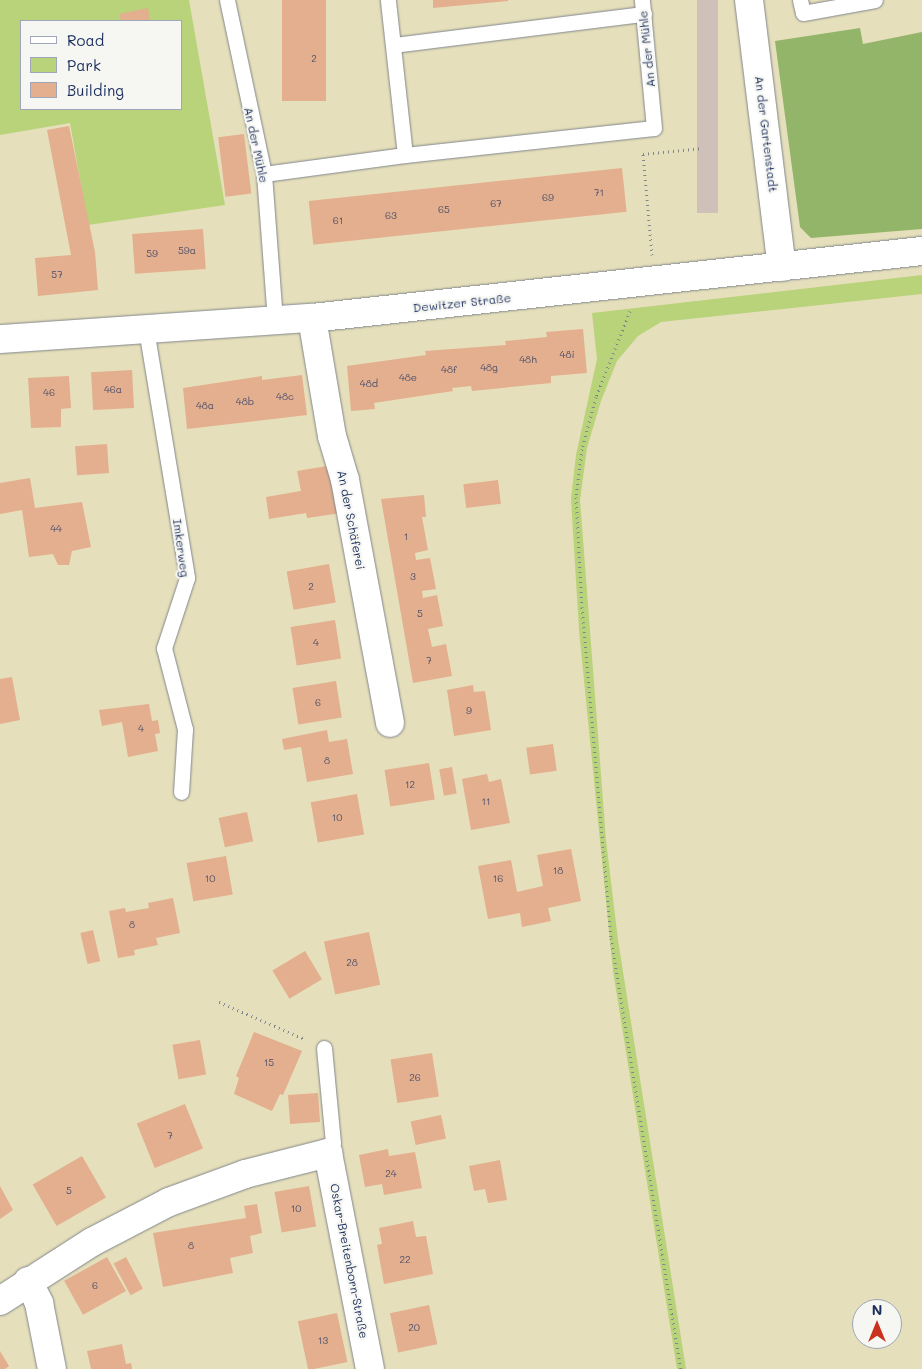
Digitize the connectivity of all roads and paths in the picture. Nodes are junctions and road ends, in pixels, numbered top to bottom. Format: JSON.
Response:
{"nodes":[{"id":1,"x":227,"y":0,"type":"edge"},
{"id":2,"x":388,"y":0,"type":"edge"},
{"id":3,"x":749,"y":0,"type":"edge"},
{"id":4,"x":800,"y":0,"type":"edge"},
{"id":5,"x":876,"y":0,"type":"edge"},
{"id":6,"x":643,"y":7,"type":"edge"},
{"id":7,"x":394,"y":45,"type":"junction"},
{"id":8,"x":703,"y":148,"type":"dead end"},
{"id":9,"x":405,"y":155,"type":"junction"},
{"id":10,"x":264,"y":174,"type":"junction"},
{"id":11,"x":922,"y":251,"type":"edge"},
{"id":12,"x":653,"y":266,"type":"dead end"},
{"id":13,"x":782,"y":267,"type":"junction"},
{"id":14,"x":628,"y":285,"type":"junction"},
{"id":15,"x":312,"y":318,"type":"junction"},
{"id":16,"x":275,"y":321,"type":"junction"},
{"id":17,"x":146,"y":330,"type":"junction"},
{"id":18,"x":0,"y":340,"type":"edge"},
{"id":19,"x":390,"y":723,"type":"dead end"},
{"id":20,"x":181,"y":792,"type":"dead end"},
{"id":21,"x":219,"y":1002,"type":"dead end"},
{"id":22,"x":324,"y":1048,"type":"joint"},
{"id":23,"x":328,"y":1153,"type":"junction"},
{"id":24,"x":28,"y":1281,"type":"junction"},
{"id":25,"x":0,"y":1301,"type":"edge"},
{"id":26,"x":52,"y":1369,"type":"edge"},
{"id":27,"x":370,"y":1369,"type":"edge"},
{"id":28,"x":681,"y":1369,"type":"edge"}],
"edges":[{"from":1,"to":10,"type":"lane","name":"An der Mühle"},
{"from":2,"to":7,"type":"lane"},
{"from":3,"to":13,"type":"street","name":"An der Gartenstadt"},
{"from":4,"to":5,"type":"lane"},
{"from":6,"to":7,"type":"lane"},
{"from":6,"to":9,"type":"lane","name":"An der Mühle"},
{"from":7,"to":9,"type":"lane"},
{"from":8,"to":12,"type":"path"},
{"from":9,"to":10,"type":"lane"},
{"from":10,"to":16,"type":"lane","name":"An der Mühle"},
{"from":11,"to":13,"type":"street","name":"Dewitzer Straße"},
{"from":13,"to":14,"type":"street","name":"Dewitzer Straße"},
{"from":14,"to":15,"type":"street","name":"Dewitzer Straße"},
{"from":14,"to":28,"type":"path"},
{"from":15,"to":16,"type":"street","name":"Dewitzer Straße"},
{"from":15,"to":19,"type":"street","name":"An der Schäferei"},
{"from":16,"to":17,"type":"street","name":"Dewitzer Straße"},
{"from":17,"to":18,"type":"street","name":"Dewitzer Straße"},
{"from":17,"to":20,"type":"lane","name":"Imkerweg"},
{"from":21,"to":22,"type":"path"},
{"from":22,"to":23,"type":"lane"},
{"from":23,"to":24,"type":"street"},
{"from":23,"to":27,"type":"street","name":"Oskar-Breitenborn-Straße"},
{"from":24,"to":25,"type":"street"},
{"from":24,"to":26,"type":"street"}]}
